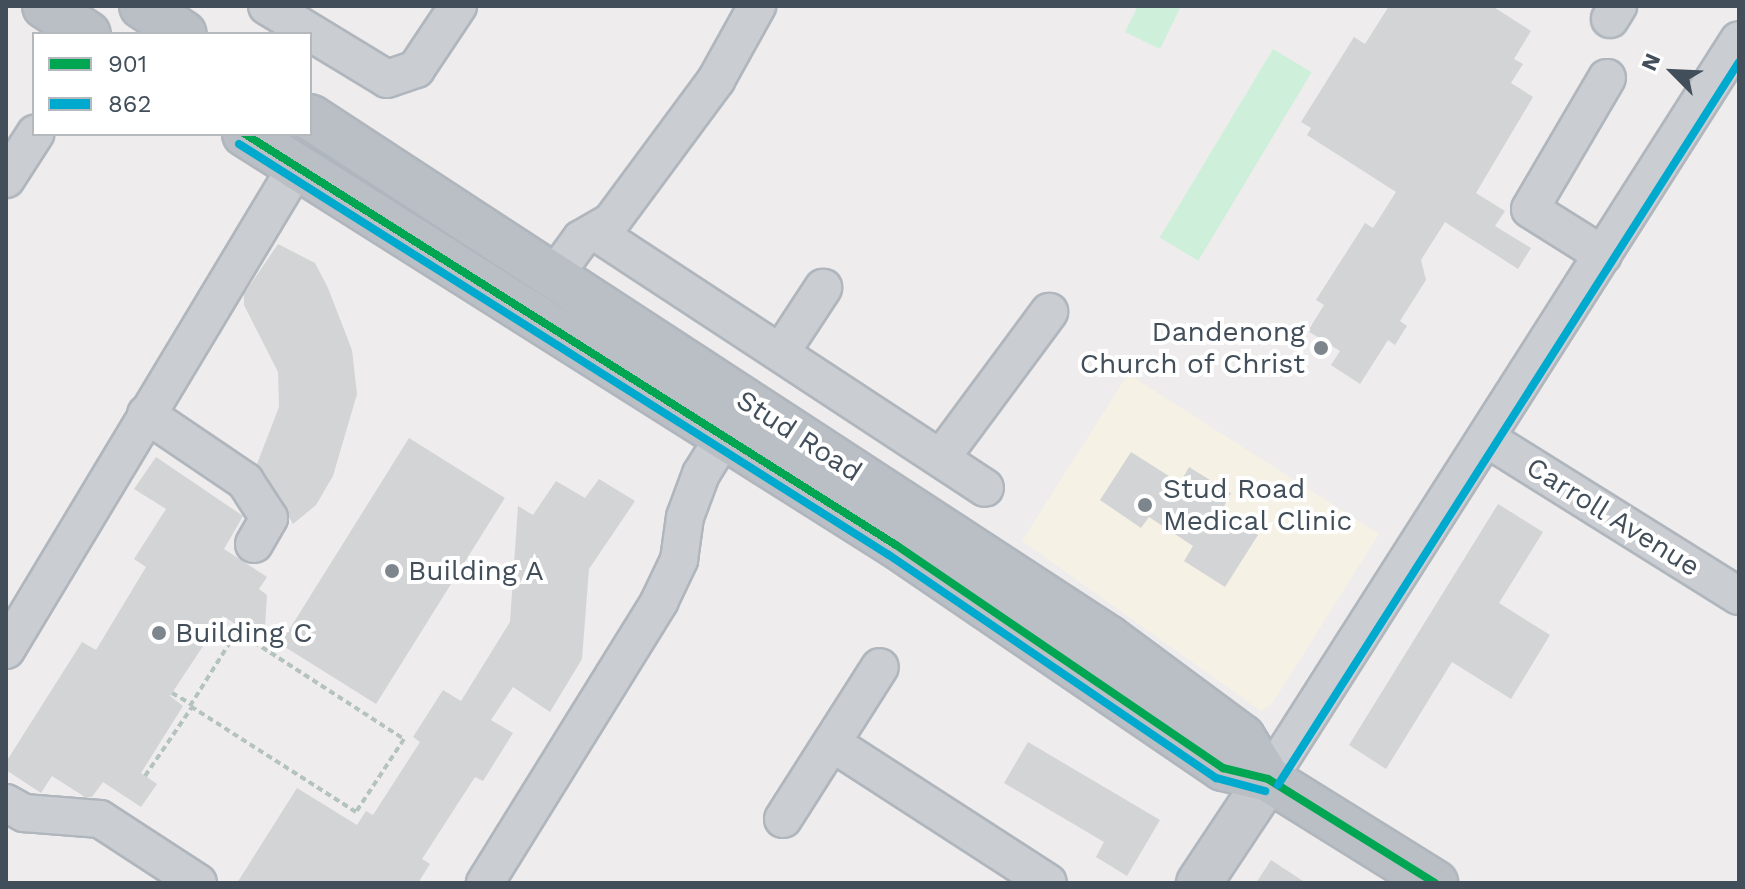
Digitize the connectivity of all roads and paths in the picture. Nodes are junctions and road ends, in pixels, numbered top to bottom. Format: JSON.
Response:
{"nodes":[{"id":1,"x":45,"y":6,"type":"edge"},
{"id":2,"x":106,"y":6,"type":"edge"},
{"id":3,"x":142,"y":6,"type":"edge"},
{"id":4,"x":267,"y":6,"type":"edge"},
{"id":5,"x":458,"y":6,"type":"edge"},
{"id":6,"x":757,"y":6,"type":"edge"},
{"id":7,"x":85,"y":32,"type":"edge"},
{"id":8,"x":98,"y":32,"type":"edge"},
{"id":9,"x":181,"y":32,"type":"edge"},
{"id":10,"x":310,"y":32,"type":"edge"},
{"id":11,"x":312,"y":33,"type":"edge"},
{"id":12,"x":1739,"y":40,"type":"edge"},
{"id":13,"x":1607,"y":78,"type":"dead end"},
{"id":14,"x":312,"y":118,"type":"edge"},
{"id":15,"x":34,"y":136,"type":"edge"},
{"id":16,"x":248,"y":136,"type":"edge"},
{"id":17,"x":297,"y":166,"type":"junction"},
{"id":18,"x":6,"y":179,"type":"edge"},
{"id":19,"x":597,"y":233,"type":"junction"},
{"id":20,"x":1603,"y":255,"type":"junction"},
{"id":21,"x":568,"y":285,"type":"junction"},
{"id":22,"x":823,"y":288,"type":"dead end"},
{"id":23,"x":1049,"y":312,"type":"dead end"},
{"id":24,"x":781,"y":352,"type":"junction"},
{"id":25,"x":146,"y":414,"type":"junction"},
{"id":26,"x":725,"y":434,"type":"junction"},
{"id":27,"x":1486,"y":438,"type":"junction"},
{"id":28,"x":941,"y":458,"type":"junction"},
{"id":29,"x":985,"y":488,"type":"dead end"},
{"id":30,"x":254,"y":544,"type":"dead end"},
{"id":31,"x":1739,"y":596,"type":"edge"},
{"id":32,"x":220,"y":621,"type":"dead end"},
{"id":33,"x":237,"y":631,"type":"junction"},
{"id":34,"x":6,"y":650,"type":"edge"},
{"id":35,"x":880,"y":667,"type":"dead end"},
{"id":36,"x":172,"y":693,"type":"dead end"},
{"id":37,"x":192,"y":706,"type":"junction"},
{"id":38,"x":832,"y":743,"type":"junction"},
{"id":39,"x":145,"y":776,"type":"dead end"},
{"id":40,"x":1268,"y":779,"type":"junction"},
{"id":41,"x":6,"y":803,"type":"edge"},
{"id":42,"x":783,"y":819,"type":"dead end"},
{"id":43,"x":198,"y":883,"type":"edge"},
{"id":44,"x":485,"y":883,"type":"edge"},
{"id":45,"x":1048,"y":883,"type":"edge"},
{"id":46,"x":1199,"y":883,"type":"edge"},
{"id":47,"x":1435,"y":883,"type":"edge"}],
"edges":[{"from":1,"to":7,"type":"highway"},
{"from":2,"to":8,"type":"highway"},
{"from":3,"to":9,"type":"highway"},
{"from":4,"to":10,"type":"street"},
{"from":5,"to":11,"type":"street"},
{"from":6,"to":19,"type":"street"},
{"from":12,"to":20,"type":"street"},
{"from":13,"to":20,"type":"street"},
{"from":14,"to":21,"type":"highway","name":"Stud Road"},
{"from":15,"to":18,"type":"street"},
{"from":16,"to":17,"type":"highway","name":"Stud Road"},
{"from":17,"to":25,"type":"street"},
{"from":17,"to":26,"type":"highway","name":"Stud Road"},
{"from":19,"to":21,"type":"street"},
{"from":19,"to":24,"type":"street"},
{"from":20,"to":27,"type":"street"},
{"from":21,"to":26,"type":"street"},
{"from":21,"to":40,"type":"highway","name":"Stud Road"},
{"from":22,"to":24,"type":"street"},
{"from":23,"to":28,"type":"street"},
{"from":24,"to":28,"type":"street"},
{"from":25,"to":30,"type":"street"},
{"from":25,"to":34,"type":"street"},
{"from":26,"to":40,"type":"highway","name":"Stud Road"},
{"from":26,"to":44,"type":"street"},
{"from":27,"to":31,"type":"street","name":"Carroll Avenue"},
{"from":27,"to":40,"type":"street"},
{"from":28,"to":29,"type":"street"},
{"from":32,"to":33,"type":"path"},
{"from":33,"to":37,"type":"path"},
{"from":33,"to":37,"type":"path"},
{"from":35,"to":38,"type":"street"},
{"from":36,"to":37,"type":"path"},
{"from":37,"to":39,"type":"path"},
{"from":38,"to":42,"type":"street"},
{"from":38,"to":45,"type":"street"},
{"from":40,"to":46,"type":"main road"},
{"from":40,"to":47,"type":"highway","name":"Stud Road"},
{"from":41,"to":43,"type":"street"}]}
